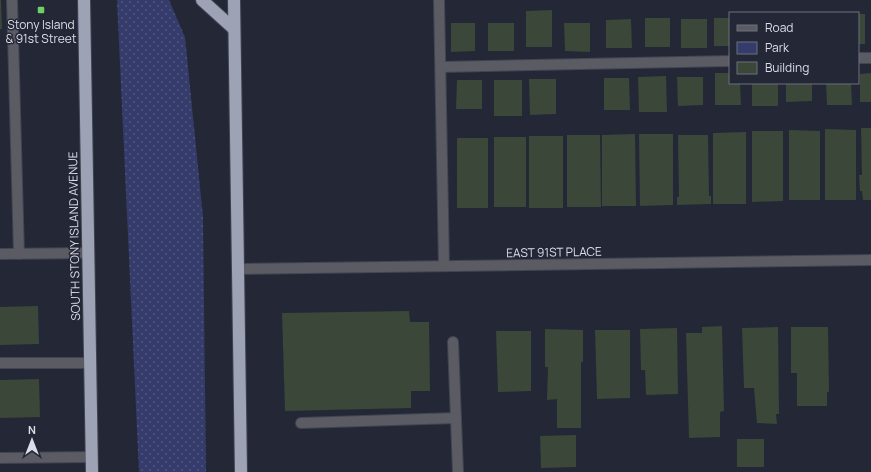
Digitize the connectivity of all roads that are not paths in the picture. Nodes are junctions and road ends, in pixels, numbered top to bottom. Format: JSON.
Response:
{"nodes":[{"id":1,"x":12,"y":0,"type":"edge"},
{"id":2,"x":84,"y":0,"type":"edge"},
{"id":3,"x":202,"y":0,"type":"edge"},
{"id":4,"x":234,"y":0,"type":"edge"},
{"id":5,"x":440,"y":0,"type":"edge"},
{"id":6,"x":234,"y":29,"type":"junction"},
{"id":7,"x":859,"y":58,"type":"edge"},
{"id":8,"x":871,"y":58,"type":"edge"},
{"id":9,"x":729,"y":61,"type":"edge"},
{"id":10,"x":440,"y":67,"type":"junction"},
{"id":11,"x":88,"y":253,"type":"junction"},
{"id":12,"x":0,"y":254,"type":"edge"},
{"id":13,"x":19,"y":254,"type":"junction"},
{"id":14,"x":871,"y":260,"type":"edge"},
{"id":15,"x":444,"y":266,"type":"junction"},
{"id":16,"x":238,"y":269,"type":"junction"},
{"id":17,"x":453,"y":342,"type":"dead end"},
{"id":18,"x":90,"y":363,"type":"junction"},
{"id":19,"x":0,"y":364,"type":"edge"},
{"id":20,"x":456,"y":418,"type":"junction"},
{"id":21,"x":301,"y":423,"type":"dead end"},
{"id":22,"x":92,"y":457,"type":"junction"},
{"id":23,"x":0,"y":458,"type":"edge"},
{"id":24,"x":92,"y":472,"type":"edge"},
{"id":25,"x":241,"y":472,"type":"edge"},
{"id":26,"x":458,"y":472,"type":"edge"}],
"edges":[{"from":1,"to":13,"type":"street"},
{"from":2,"to":11,"type":"highway","name":"SOUTH STONY ISLAND AVENUE"},
{"from":3,"to":6,"type":"highway"},
{"from":4,"to":6,"type":"highway"},
{"from":5,"to":10,"type":"street"},
{"from":6,"to":16,"type":"highway"},
{"from":7,"to":8,"type":"street"},
{"from":9,"to":10,"type":"street"},
{"from":10,"to":15,"type":"street"},
{"from":11,"to":13,"type":"street"},
{"from":11,"to":18,"type":"highway","name":"SOUTH STONY ISLAND AVENUE"},
{"from":12,"to":13,"type":"street"},
{"from":14,"to":15,"type":"street","name":"EAST 91ST PLACE"},
{"from":15,"to":16,"type":"street","name":"EAST 91ST PLACE"},
{"from":16,"to":25,"type":"highway"},
{"from":17,"to":20,"type":"street"},
{"from":18,"to":19,"type":"street"},
{"from":18,"to":22,"type":"highway","name":"SOUTH STONY ISLAND AVENUE"},
{"from":20,"to":21,"type":"street"},
{"from":20,"to":26,"type":"street"},
{"from":22,"to":23,"type":"street"},
{"from":22,"to":24,"type":"highway","name":"SOUTH STONY ISLAND AVENUE"}]}
